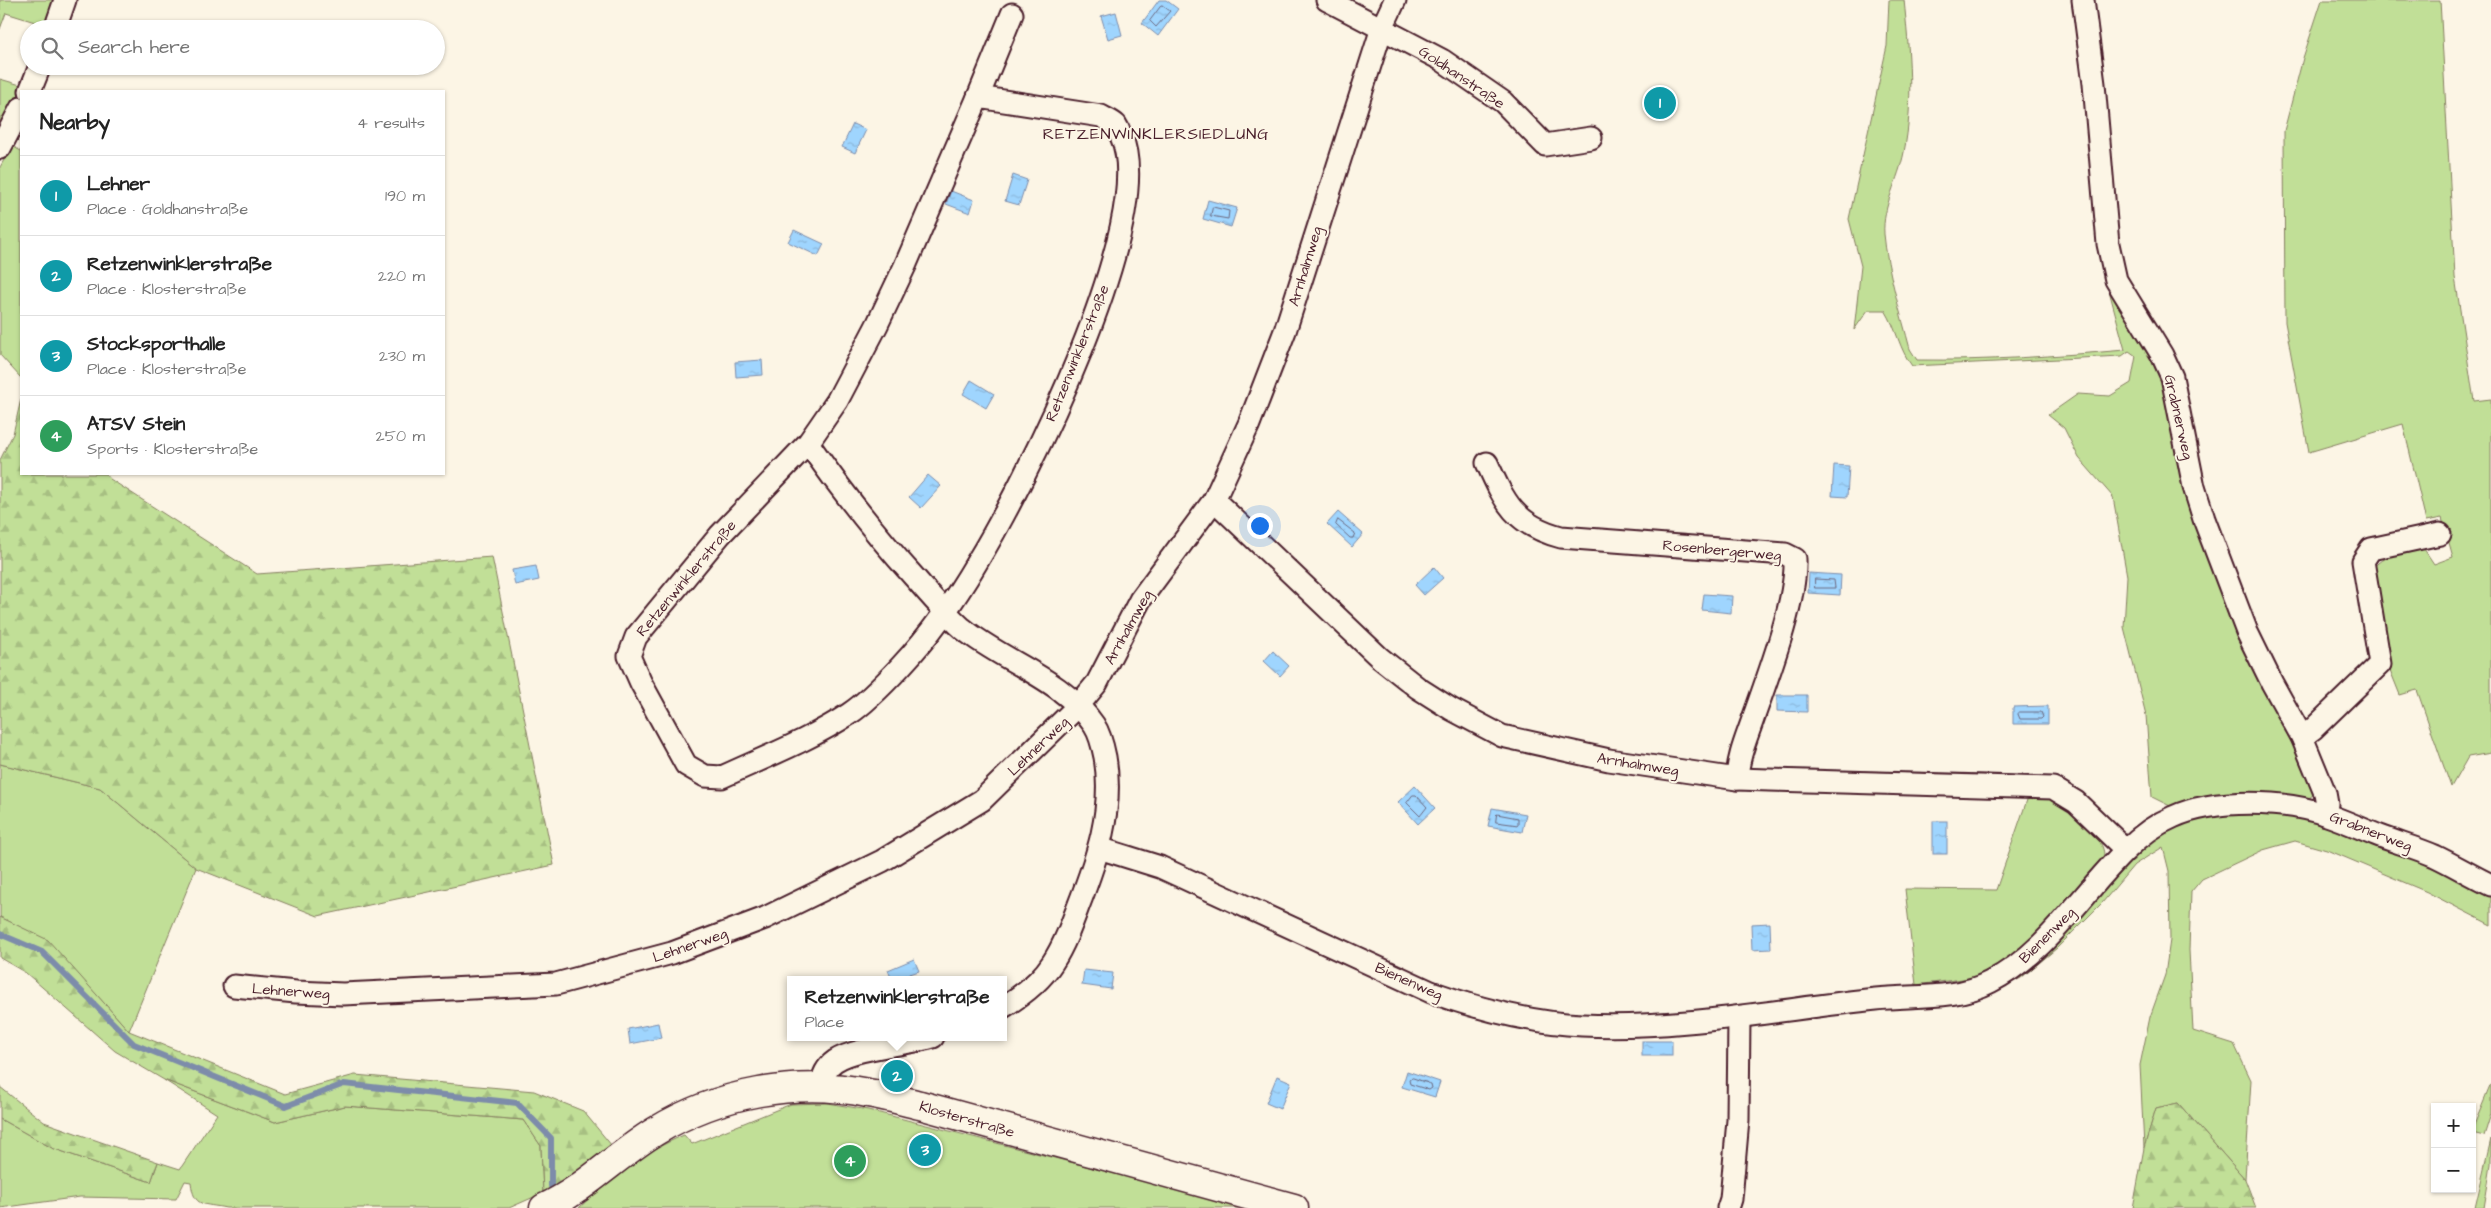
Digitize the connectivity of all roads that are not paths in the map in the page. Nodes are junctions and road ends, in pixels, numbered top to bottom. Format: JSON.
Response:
{"nodes":[{"id":1,"x":65,"y":0,"type":"edge"},
{"id":2,"x":1327,"y":0,"type":"edge"},
{"id":3,"x":1395,"y":0,"type":"edge"},
{"id":4,"x":2083,"y":0,"type":"edge"},
{"id":5,"x":1012,"y":14,"type":"dead end"},
{"id":6,"x":57,"y":20,"type":"edge"},
{"id":7,"x":1382,"y":28,"type":"junction"},
{"id":8,"x":36,"y":75,"type":"edge"},
{"id":9,"x":30,"y":90,"type":"edge"},
{"id":10,"x":978,"y":97,"type":"junction"},
{"id":11,"x":20,"y":110,"type":"edge"},
{"id":12,"x":1591,"y":138,"type":"dead end"},
{"id":13,"x":0,"y":148,"type":"edge"},
{"id":14,"x":808,"y":443,"type":"junction"},
{"id":15,"x":1488,"y":463,"type":"dead end"},
{"id":16,"x":1214,"y":500,"type":"junction"},
{"id":17,"x":2440,"y":534,"type":"dead end"},
{"id":18,"x":945,"y":612,"type":"junction"},
{"id":19,"x":1078,"y":706,"type":"junction"},
{"id":20,"x":2302,"y":737,"type":"junction"},
{"id":21,"x":1737,"y":779,"type":"junction"},
{"id":22,"x":2324,"y":814,"type":"junction"},
{"id":23,"x":1099,"y":848,"type":"junction"},
{"id":24,"x":2126,"y":850,"type":"junction"},
{"id":25,"x":2491,"y":885,"type":"edge"},
{"id":26,"x":234,"y":986,"type":"dead end"},
{"id":27,"x":1007,"y":1004,"type":"edge"},
{"id":28,"x":1739,"y":1016,"type":"junction"},
{"id":29,"x":914,"y":1041,"type":"edge"},
{"id":30,"x":821,"y":1088,"type":"junction"},
{"id":31,"x":1730,"y":1204,"type":"edge"},
{"id":32,"x":544,"y":1208,"type":"edge"},
{"id":33,"x":1294,"y":1208,"type":"edge"}],
"edges":[{"from":1,"to":6,"type":"street"},
{"from":2,"to":7,"type":"street"},
{"from":3,"to":7,"type":"street","name":"Arnhalmweg"},
{"from":4,"to":20,"type":"street","name":"Grabnerweg"},
{"from":5,"to":10,"type":"street","name":"Retzenwinklerstraße"},
{"from":7,"to":12,"type":"street","name":"Goldhanstraße"},
{"from":7,"to":16,"type":"street","name":"Arnhalmweg"},
{"from":8,"to":9,"type":"street"},
{"from":10,"to":14,"type":"street","name":"Retzenwinklerstraße"},
{"from":10,"to":18,"type":"street","name":"Retzenwinklerstraße"},
{"from":11,"to":13,"type":"street"},
{"from":14,"to":18,"type":"street"},
{"from":14,"to":18,"type":"street","name":"Retzenwinklerstraße"},
{"from":15,"to":21,"type":"street","name":"Rosenbergerweg"},
{"from":16,"to":19,"type":"street","name":"Arnhalmweg"},
{"from":16,"to":21,"type":"street","name":"Arnhalmweg"},
{"from":17,"to":20,"type":"street"},
{"from":18,"to":19,"type":"street"},
{"from":19,"to":23,"type":"street"},
{"from":19,"to":26,"type":"street","name":"Lehnerweg"},
{"from":20,"to":22,"type":"street","name":"Grabnerweg"},
{"from":21,"to":24,"type":"street","name":"Arnhalmweg"},
{"from":22,"to":24,"type":"street","name":"Bienenweg"},
{"from":22,"to":25,"type":"street","name":"Grabnerweg"},
{"from":23,"to":27,"type":"street"},
{"from":23,"to":28,"type":"street","name":"Bienenweg"},
{"from":24,"to":28,"type":"street","name":"Bienenweg"},
{"from":28,"to":31,"type":"street"},
{"from":29,"to":30,"type":"street"},
{"from":30,"to":32,"type":"street","name":"Klosterstraße"},
{"from":30,"to":33,"type":"street","name":"Klosterstraße"}]}
